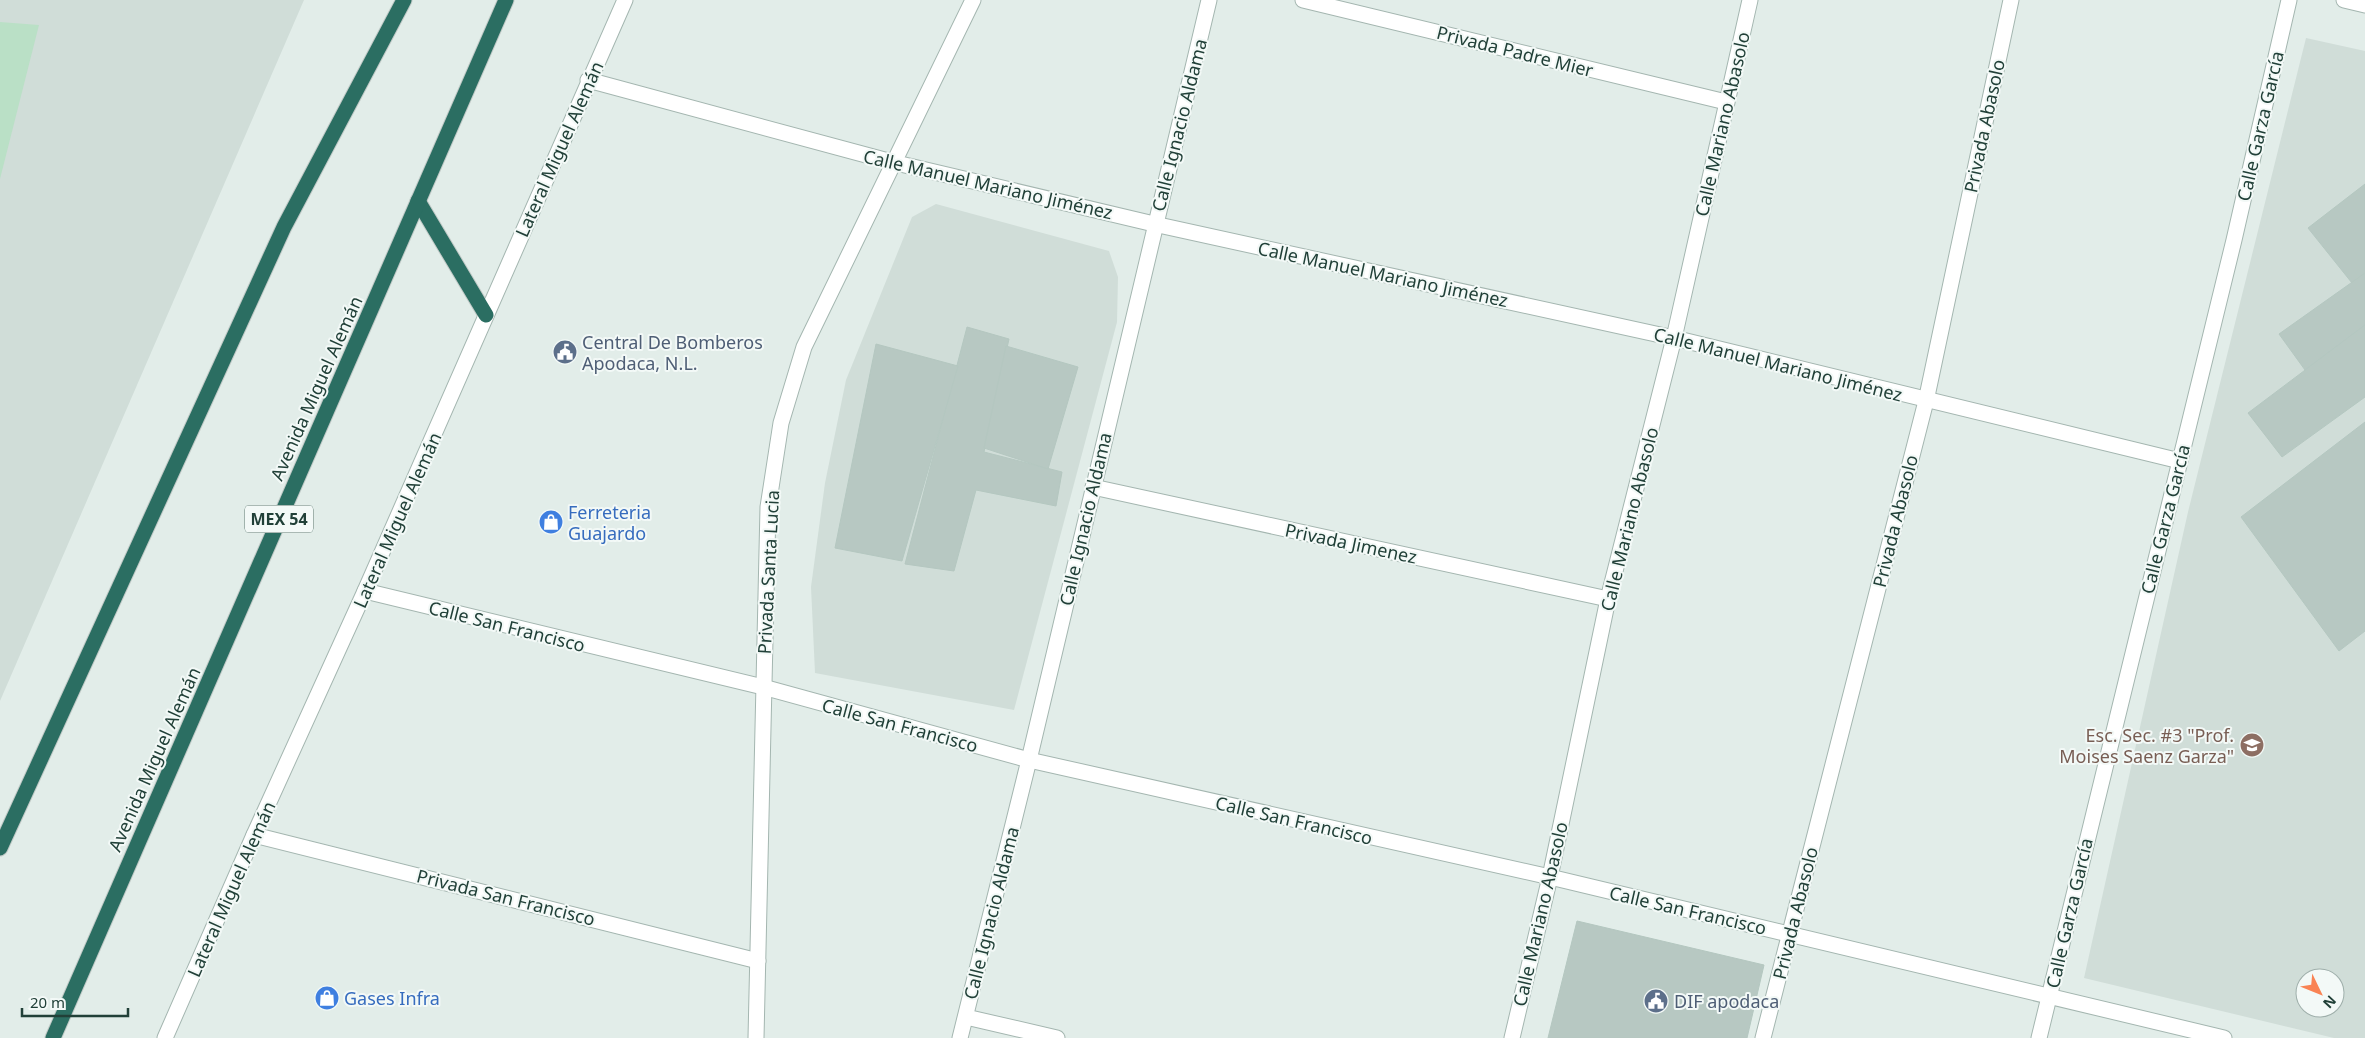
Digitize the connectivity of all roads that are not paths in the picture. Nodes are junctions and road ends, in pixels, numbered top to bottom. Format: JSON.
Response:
{"nodes":[{"id":1,"x":404,"y":0,"type":"edge"},
{"id":2,"x":506,"y":0,"type":"edge"},
{"id":3,"x":626,"y":0,"type":"edge"},
{"id":4,"x":973,"y":0,"type":"edge"},
{"id":5,"x":1209,"y":0,"type":"edge"},
{"id":6,"x":1303,"y":0,"type":"edge"},
{"id":7,"x":1750,"y":0,"type":"edge"},
{"id":8,"x":2011,"y":0,"type":"edge"},
{"id":9,"x":2289,"y":0,"type":"edge"},
{"id":10,"x":2344,"y":0,"type":"edge"},
{"id":11,"x":2365,"y":5,"type":"edge"},
{"id":12,"x":588,"y":80,"type":"junction"},
{"id":13,"x":1726,"y":102,"type":"junction"},
{"id":14,"x":892,"y":162,"type":"junction"},
{"id":15,"x":418,"y":201,"type":"junction"},
{"id":16,"x":1154,"y":224,"type":"junction"},
{"id":17,"x":486,"y":315,"type":"junction"},
{"id":18,"x":1674,"y":338,"type":"junction"},
{"id":19,"x":1926,"y":401,"type":"junction"},
{"id":20,"x":2180,"y":461,"type":"junction"},
{"id":21,"x":1093,"y":487,"type":"junction"},
{"id":22,"x":366,"y":592,"type":"junction"},
{"id":23,"x":1608,"y":599,"type":"junction"},
{"id":24,"x":763,"y":687,"type":"junction"},
{"id":25,"x":1029,"y":760,"type":"junction"},
{"id":26,"x":254,"y":835,"type":"junction"},
{"id":27,"x":0,"y":848,"type":"edge"},
{"id":28,"x":1550,"y":878,"type":"junction"},
{"id":29,"x":1789,"y":934,"type":"junction"},
{"id":30,"x":758,"y":961,"type":"junction"},
{"id":31,"x":2049,"y":997,"type":"junction"},
{"id":32,"x":966,"y":1017,"type":"junction"},
{"id":33,"x":53,"y":1038,"type":"edge"},
{"id":34,"x":165,"y":1038,"type":"edge"},
{"id":35,"x":756,"y":1038,"type":"edge"},
{"id":36,"x":960,"y":1038,"type":"edge"},
{"id":37,"x":1057,"y":1038,"type":"edge"},
{"id":38,"x":1512,"y":1038,"type":"edge"},
{"id":39,"x":1764,"y":1038,"type":"edge"},
{"id":40,"x":2039,"y":1038,"type":"edge"},
{"id":41,"x":2224,"y":1038,"type":"edge"}],
"edges":[{"from":1,"to":27,"type":"highway"},
{"from":2,"to":15,"type":"highway","name":"Avenida Miguel Alemán","number":"MEX 54"},
{"from":3,"to":12,"type":"street","name":"Lateral Miguel Alemán"},
{"from":4,"to":14,"type":"street","name":"Privada Santa Lucia"},
{"from":5,"to":16,"type":"street","name":"Calle Ignacio Aldama"},
{"from":6,"to":13,"type":"street","name":"Privada Padre Mier"},
{"from":7,"to":13,"type":"street","name":"Calle Mariano Abasolo"},
{"from":8,"to":19,"type":"street","name":"Privada Abasolo"},
{"from":9,"to":20,"type":"street","name":"Calle Garza García"},
{"from":10,"to":11,"type":"street"},
{"from":12,"to":14,"type":"street","name":"Calle Manuel Mariano Jiménez"},
{"from":12,"to":17,"type":"street","name":"Lateral Miguel Alemán"},
{"from":13,"to":18,"type":"street","name":"Calle Mariano Abasolo"},
{"from":14,"to":16,"type":"street","name":"Calle Manuel Mariano Jiménez"},
{"from":14,"to":24,"type":"street","name":"Privada Santa Lucia"},
{"from":15,"to":17,"type":"highway"},
{"from":15,"to":33,"type":"highway","name":"Avenida Miguel Alemán","number":"MEX 54"},
{"from":16,"to":18,"type":"street","name":"Calle Manuel Mariano Jiménez"},
{"from":16,"to":21,"type":"street","name":"Calle Ignacio Aldama"},
{"from":17,"to":22,"type":"street","name":"Lateral Miguel Alemán"},
{"from":18,"to":19,"type":"street","name":"Calle Manuel Mariano Jiménez"},
{"from":18,"to":23,"type":"street","name":"Calle Mariano Abasolo"},
{"from":19,"to":20,"type":"street","name":"Calle Manuel Mariano Jiménez"},
{"from":19,"to":29,"type":"street","name":"Privada Abasolo"},
{"from":20,"to":31,"type":"street","name":"Calle Garza García"},
{"from":21,"to":23,"type":"street","name":"Privada Jimenez"},
{"from":21,"to":25,"type":"street","name":"Calle Ignacio Aldama"},
{"from":22,"to":24,"type":"street","name":"Calle San Francisco"},
{"from":22,"to":26,"type":"street","name":"Lateral Miguel Alemán"},
{"from":23,"to":28,"type":"street","name":"Calle Mariano Abasolo"},
{"from":24,"to":25,"type":"street","name":"Calle San Francisco"},
{"from":24,"to":30,"type":"street","name":"Privada Santa Lucia"},
{"from":25,"to":28,"type":"street","name":"Calle San Francisco"},
{"from":25,"to":32,"type":"street","name":"Calle Ignacio Aldama"},
{"from":26,"to":30,"type":"street","name":"Privada San Francisco"},
{"from":26,"to":34,"type":"street","name":"Lateral Miguel Alemán"},
{"from":28,"to":29,"type":"street","name":"Calle San Francisco"},
{"from":28,"to":38,"type":"street","name":"Calle Mariano Abasolo"},
{"from":29,"to":31,"type":"street","name":"Calle San Francisco"},
{"from":29,"to":39,"type":"street","name":"Privada Abasolo"},
{"from":30,"to":35,"type":"street","name":"Privada Santa Lucia"},
{"from":31,"to":40,"type":"street","name":"Calle Garza García"},
{"from":31,"to":41,"type":"street","name":"Calle San Francisco"},
{"from":32,"to":36,"type":"street","name":"Calle Ignacio Aldama"},
{"from":32,"to":37,"type":"street"}]}
